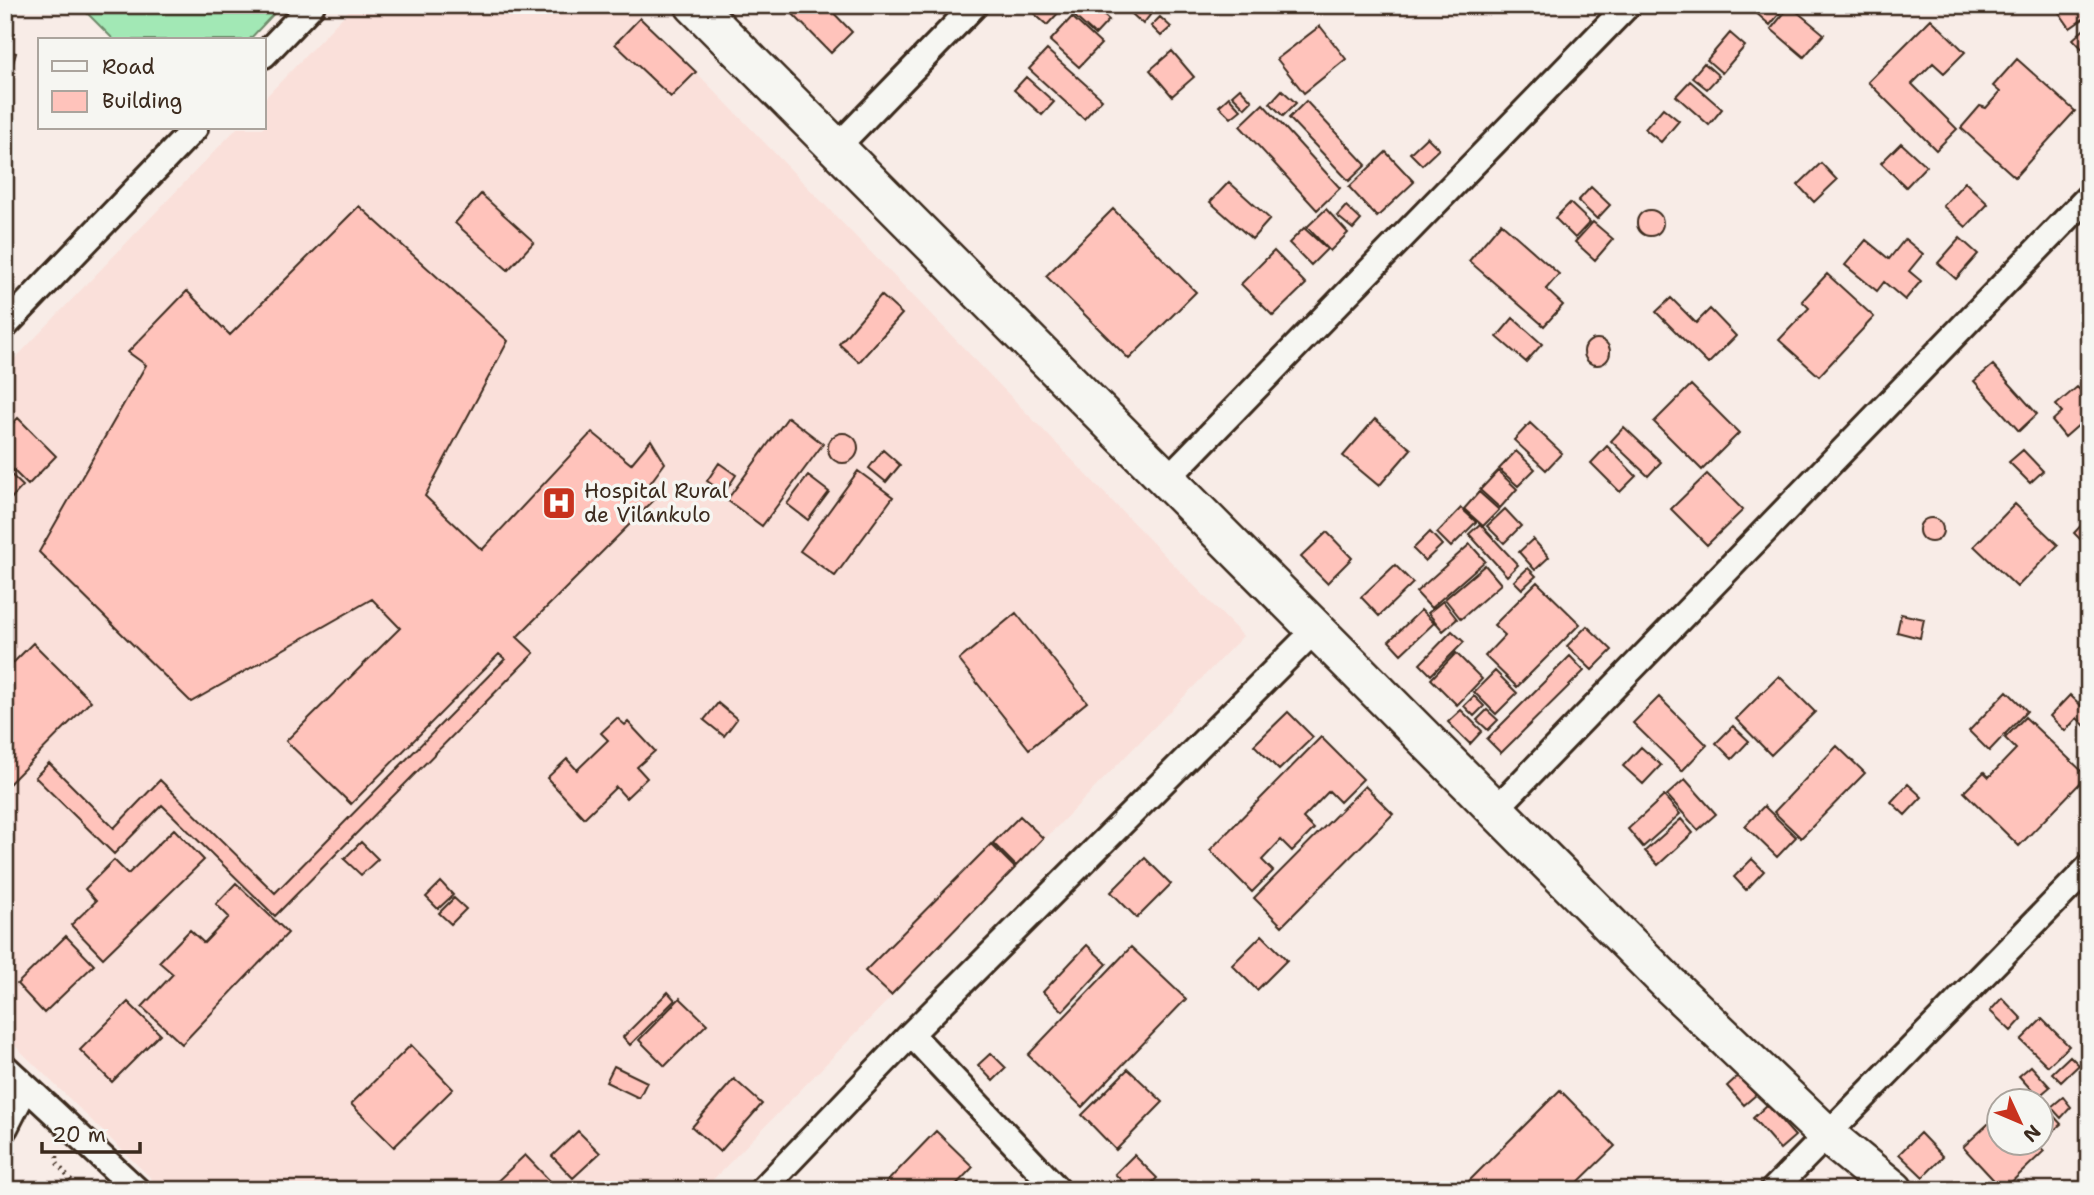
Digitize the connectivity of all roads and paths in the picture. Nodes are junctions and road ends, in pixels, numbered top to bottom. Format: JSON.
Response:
{"nodes":[{"id":1,"x":312,"y":5,"type":"edge"},
{"id":2,"x":694,"y":5,"type":"edge"},
{"id":3,"x":975,"y":5,"type":"edge"},
{"id":4,"x":1628,"y":5,"type":"edge"},
{"id":5,"x":266,"y":53,"type":"edge"},
{"id":6,"x":193,"y":130,"type":"edge"},
{"id":7,"x":836,"y":148,"type":"junction"},
{"id":8,"x":2089,"y":196,"type":"edge"},
{"id":9,"x":5,"y":326,"type":"edge"},
{"id":10,"x":1167,"y":479,"type":"junction"},
{"id":11,"x":1316,"y":629,"type":"junction"},
{"id":12,"x":1496,"y":809,"type":"junction"},
{"id":13,"x":2089,"y":867,"type":"edge"},
{"id":14,"x":911,"y":1034,"type":"junction"},
{"id":15,"x":5,"y":1067,"type":"edge"},
{"id":16,"x":26,"y":1087,"type":"junction"},
{"id":17,"x":5,"y":1128,"type":"edge"},
{"id":18,"x":1827,"y":1135,"type":"junction"},
{"id":19,"x":137,"y":1190,"type":"edge"},
{"id":20,"x":762,"y":1190,"type":"edge"},
{"id":21,"x":1058,"y":1190,"type":"edge"},
{"id":22,"x":1773,"y":1190,"type":"edge"},
{"id":23,"x":1894,"y":1190,"type":"edge"}],
"edges":[{"from":1,"to":5,"type":"street"},
{"from":2,"to":7,"type":"main road"},
{"from":3,"to":7,"type":"street"},
{"from":4,"to":10,"type":"street"},
{"from":6,"to":9,"type":"street"},
{"from":7,"to":10,"type":"main road"},
{"from":8,"to":12,"type":"street"},
{"from":10,"to":11,"type":"main road"},
{"from":11,"to":12,"type":"main road"},
{"from":11,"to":14,"type":"street"},
{"from":12,"to":18,"type":"main road"},
{"from":13,"to":18,"type":"street"},
{"from":14,"to":20,"type":"street"},
{"from":14,"to":21,"type":"street"},
{"from":15,"to":16,"type":"street"},
{"from":16,"to":17,"type":"street"},
{"from":16,"to":19,"type":"street"},
{"from":18,"to":22,"type":"street"},
{"from":18,"to":23,"type":"main road"}]}
